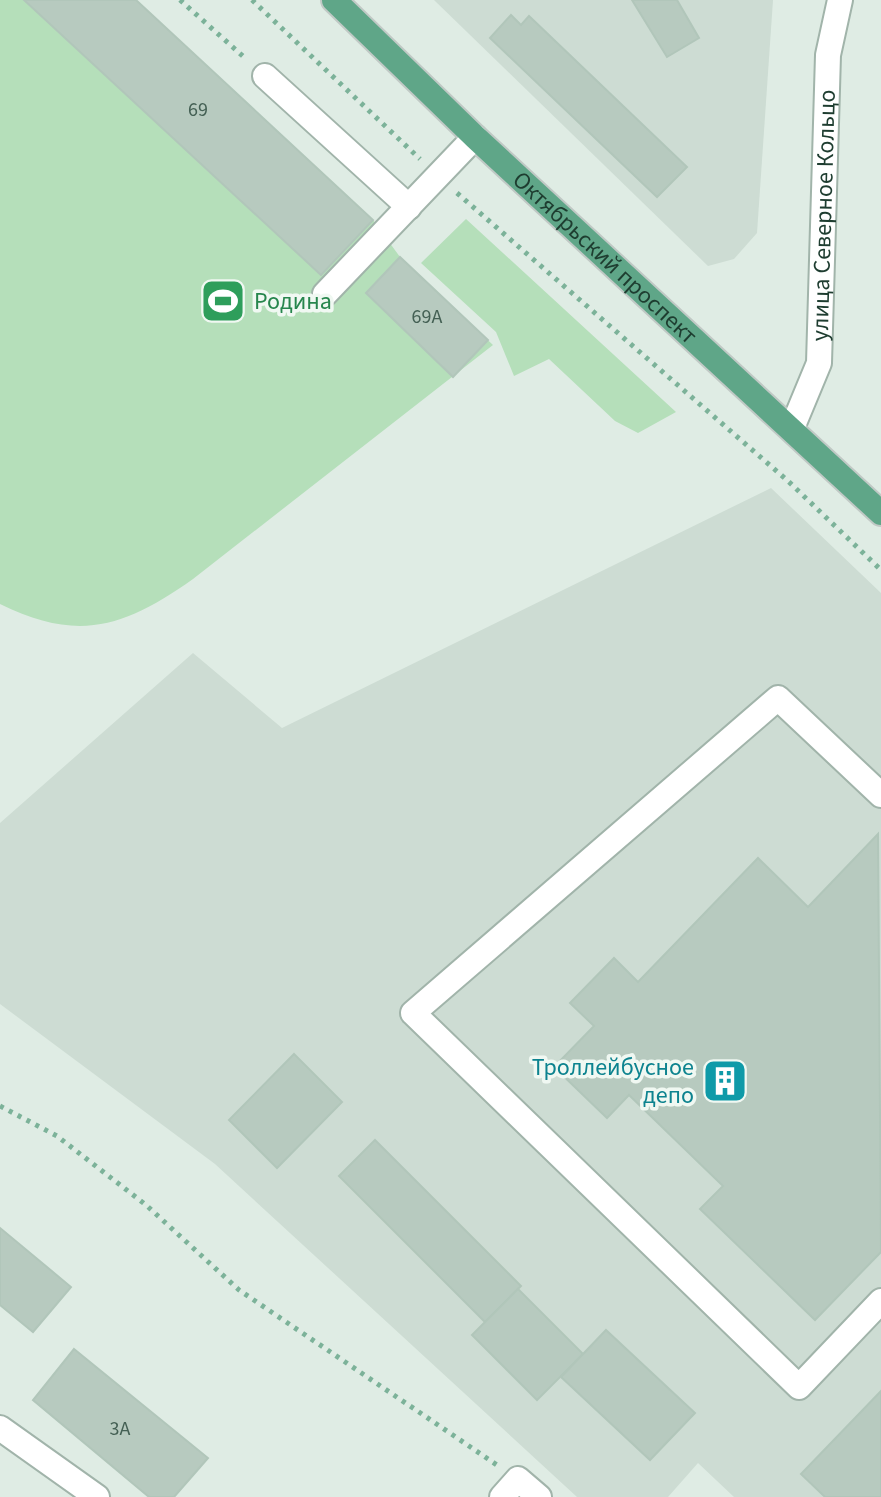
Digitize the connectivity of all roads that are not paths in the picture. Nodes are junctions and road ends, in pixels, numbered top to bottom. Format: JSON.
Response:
{"nodes":[{"id":1,"x":334,"y":0,"type":"edge"},
{"id":2,"x":840,"y":0,"type":"edge"},
{"id":3,"x":265,"y":76,"type":"road end"},
{"id":4,"x":475,"y":137,"type":"junction"},
{"id":5,"x":409,"y":207,"type":"junction"},
{"id":6,"x":325,"y":294,"type":"dead end"},
{"id":7,"x":792,"y":428,"type":"junction"},
{"id":8,"x":881,"y":513,"type":"edge"},
{"id":9,"x":881,"y":795,"type":"edge"},
{"id":10,"x":881,"y":1301,"type":"edge"},
{"id":11,"x":0,"y":1428,"type":"edge"},
{"id":12,"x":510,"y":1488,"type":"edge"},
{"id":13,"x":97,"y":1497,"type":"edge"},
{"id":14,"x":539,"y":1497,"type":"edge"}],
"edges":[{"from":1,"to":4,"type":"main road","name":"Октябрьский проспект"},
{"from":2,"to":7,"type":"street","name":"улица Северное Кольцо"},
{"from":3,"to":5,"type":"street"},
{"from":4,"to":5,"type":"street"},
{"from":4,"to":7,"type":"main road","name":"Октябрьский проспект"},
{"from":5,"to":6,"type":"street"},
{"from":7,"to":8,"type":"main road","name":"Октябрьский проспект"},
{"from":9,"to":10,"type":"street"},
{"from":11,"to":13,"type":"street"},
{"from":12,"to":14,"type":"street"}]}
